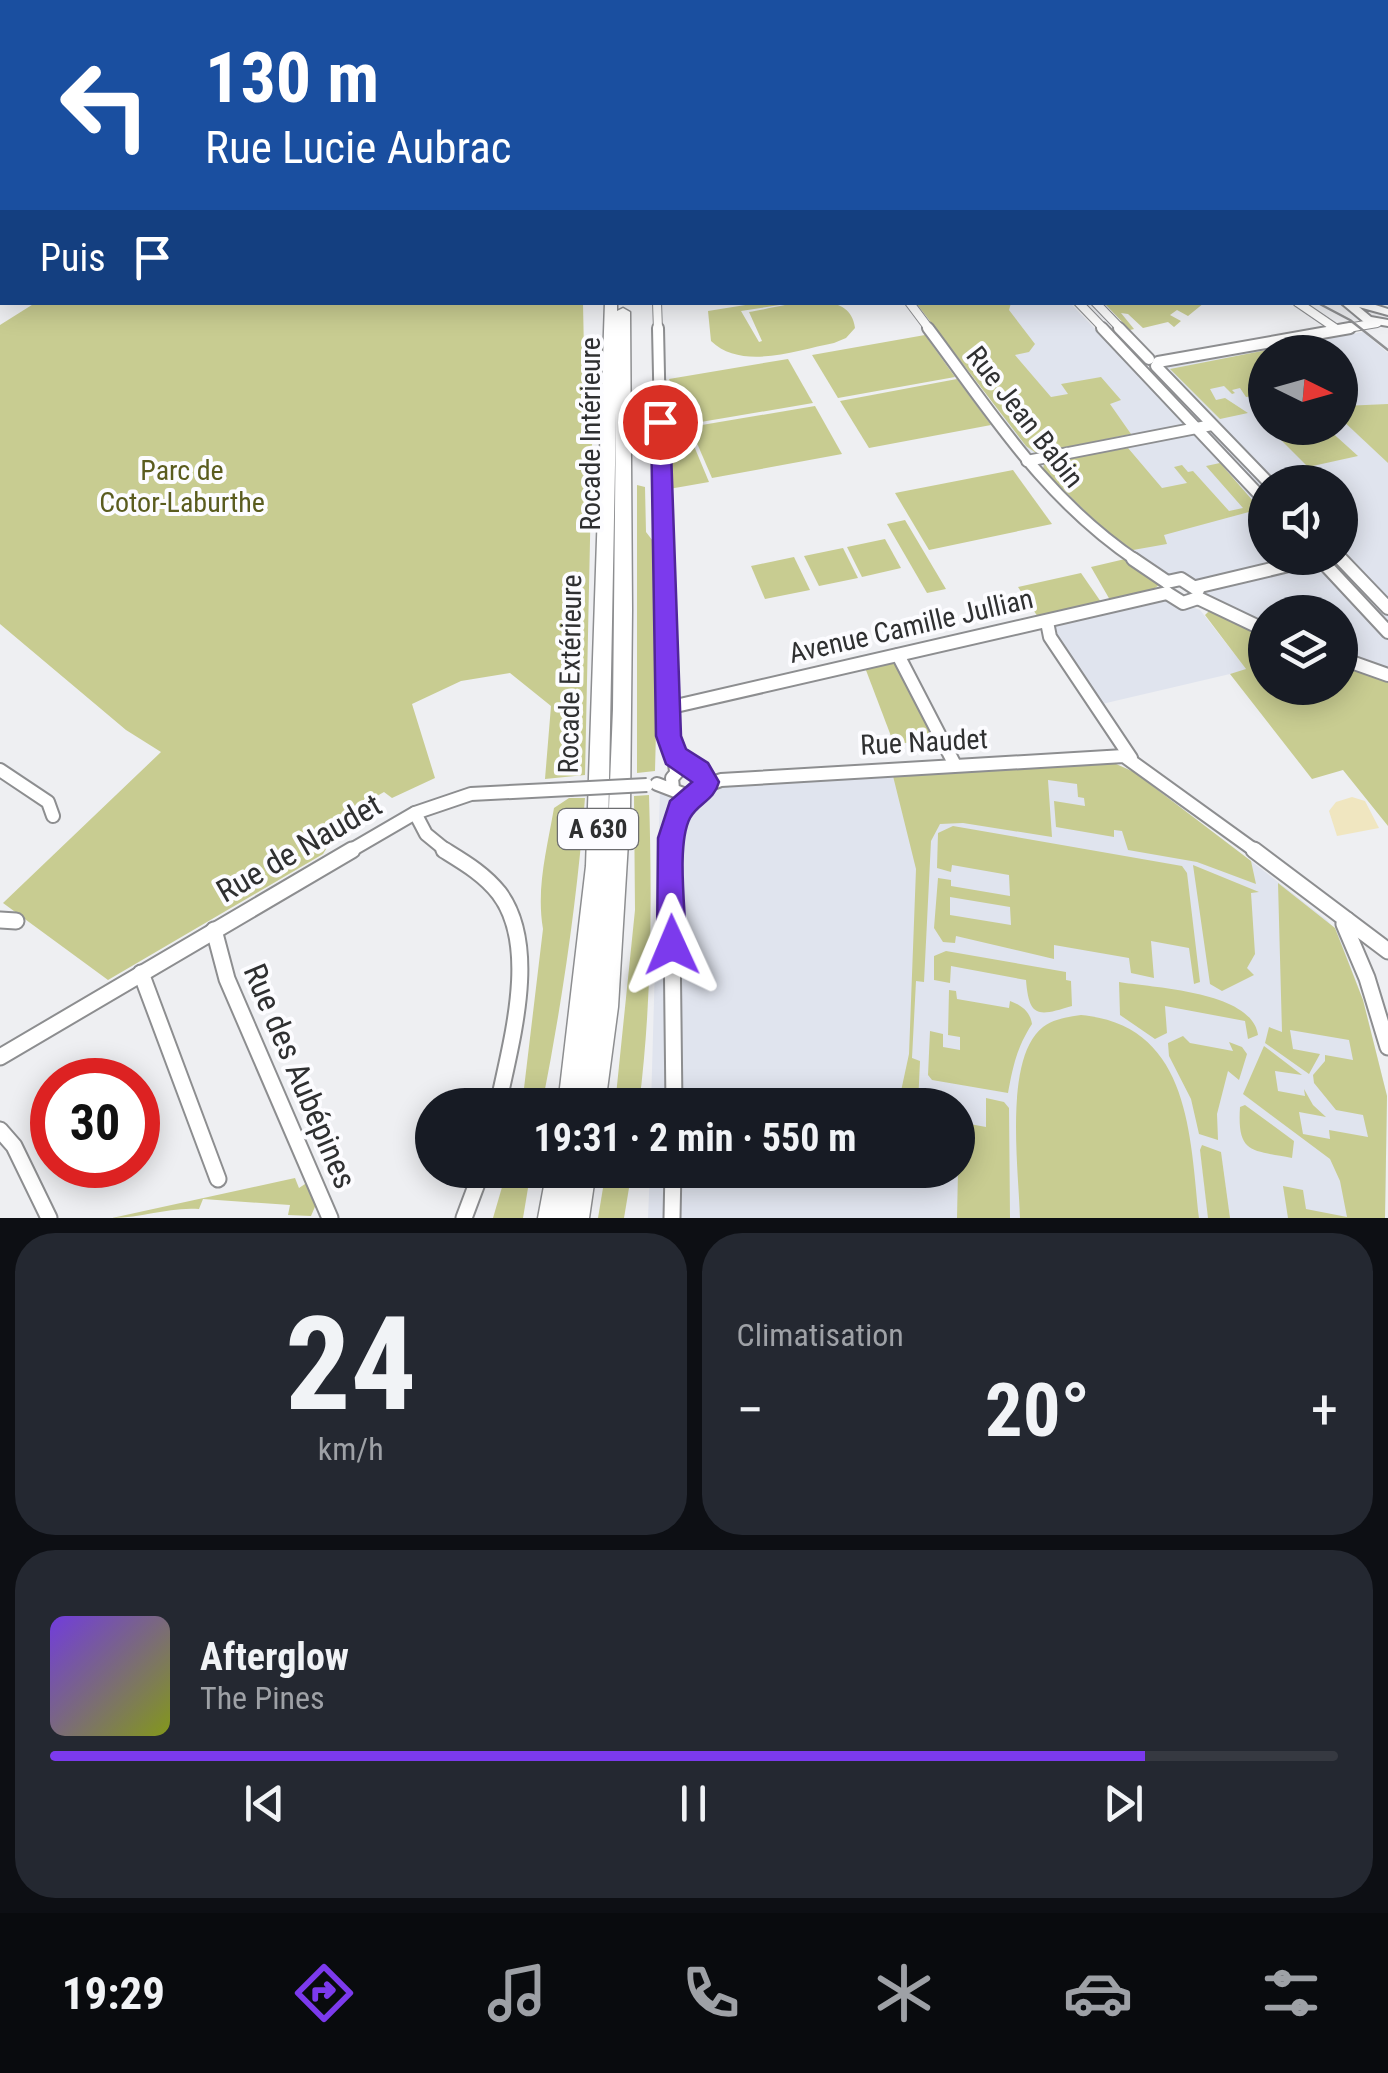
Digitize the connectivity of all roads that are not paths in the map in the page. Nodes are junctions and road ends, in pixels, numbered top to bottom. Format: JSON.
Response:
{"nodes":[{"id":1,"x":599,"y":305,"type":"edge"},
{"id":2,"x":611,"y":305,"type":"edge"},
{"id":3,"x":623,"y":305,"type":"edge"},
{"id":4,"x":657,"y":305,"type":"edge"},
{"id":5,"x":911,"y":305,"type":"edge"},
{"id":6,"x":1082,"y":305,"type":"edge"},
{"id":7,"x":1099,"y":305,"type":"edge"},
{"id":8,"x":1302,"y":305,"type":"edge"},
{"id":9,"x":1356,"y":306,"type":"edge"},
{"id":10,"x":1386,"y":316,"type":"edge"},
{"id":11,"x":1338,"y":330,"type":"junction"},
{"id":12,"x":1150,"y":363,"type":"junction"},
{"id":13,"x":610,"y":369,"type":"junction"},
{"id":14,"x":1212,"y":425,"type":"junction"},
{"id":15,"x":1196,"y":428,"type":"junction"},
{"id":16,"x":1027,"y":461,"type":"junction"},
{"id":17,"x":1251,"y":465,"type":"edge"},
{"id":18,"x":1248,"y":483,"type":"edge"},
{"id":19,"x":1258,"y":575,"type":"edge"},
{"id":20,"x":1334,"y":575,"type":"edge"},
{"id":21,"x":1356,"y":575,"type":"edge"},
{"id":22,"x":1167,"y":587,"type":"junction"},
{"id":23,"x":1197,"y":592,"type":"junction"},
{"id":24,"x":1388,"y":608,"type":"edge"},
{"id":25,"x":1368,"y":612,"type":"junction"},
{"id":26,"x":1248,"y":620,"type":"edge"},
{"id":27,"x":1047,"y":622,"type":"junction"},
{"id":28,"x":1388,"y":632,"type":"edge"},
{"id":29,"x":898,"y":655,"type":"junction"},
{"id":30,"x":1358,"y":664,"type":"edge"},
{"id":31,"x":1388,"y":675,"type":"edge"},
{"id":32,"x":667,"y":708,"type":"junction"},
{"id":33,"x":1130,"y":758,"type":"junction"},
{"id":34,"x":954,"y":766,"type":"junction"},
{"id":35,"x":0,"y":770,"type":"edge"},
{"id":36,"x":704,"y":780,"type":"junction"},
{"id":37,"x":679,"y":783,"type":"junction"},
{"id":38,"x":414,"y":812,"type":"junction"},
{"id":39,"x":54,"y":816,"type":"dead end"},
{"id":40,"x":1347,"y":920,"type":"junction"},
{"id":41,"x":208,"y":933,"type":"junction"},
{"id":42,"x":1388,"y":951,"type":"edge"},
{"id":43,"x":141,"y":973,"type":"junction"},
{"id":44,"x":1388,"y":1048,"type":"edge"},
{"id":45,"x":0,"y":1057,"type":"edge"},
{"id":46,"x":501,"y":1088,"type":"edge"},
{"id":47,"x":572,"y":1088,"type":"edge"},
{"id":48,"x":596,"y":1088,"type":"edge"},
{"id":49,"x":674,"y":1088,"type":"edge"},
{"id":50,"x":0,"y":1130,"type":"edge"},
{"id":51,"x":218,"y":1179,"type":"dead end"},
{"id":52,"x":475,"y":1188,"type":"edge"},
{"id":53,"x":557,"y":1188,"type":"edge"},
{"id":54,"x":581,"y":1188,"type":"edge"},
{"id":55,"x":673,"y":1188,"type":"edge"},
{"id":56,"x":48,"y":1218,"type":"edge"},
{"id":57,"x":330,"y":1218,"type":"edge"},
{"id":58,"x":464,"y":1218,"type":"edge"},
{"id":59,"x":551,"y":1218,"type":"edge"},
{"id":60,"x":576,"y":1218,"type":"edge"},
{"id":61,"x":672,"y":1218,"type":"edge"}],
"edges":[{"from":1,"to":13,"type":"highway"},
{"from":2,"to":13,"type":"highway","name":"Rocade Extérieure","number":"A 630"},
{"from":3,"to":48,"type":"highway","name":"Rocade Intérieure","number":"A 630"},
{"from":4,"to":32,"type":"street"},
{"from":5,"to":16,"type":"street","name":"Rue Jean Babin"},
{"from":6,"to":12,"type":"street"},
{"from":7,"to":12,"type":"street"},
{"from":8,"to":11,"type":"street"},
{"from":9,"to":10,"type":"main road"},
{"from":10,"to":11,"type":"street"},
{"from":11,"to":12,"type":"street"},
{"from":12,"to":14,"type":"street"},
{"from":12,"to":15,"type":"street"},
{"from":13,"to":47,"type":"highway","name":"Rocade Extérieure","number":"A 630"},
{"from":14,"to":15,"type":"street"},
{"from":14,"to":17,"type":"street"},
{"from":15,"to":16,"type":"street"},
{"from":15,"to":18,"type":"street"},
{"from":16,"to":22,"type":"street","name":"Rue Jean Babin"},
{"from":19,"to":23,"type":"street"},
{"from":20,"to":25,"type":"street"},
{"from":21,"to":24,"type":"street"},
{"from":22,"to":23,"type":"street"},
{"from":22,"to":23,"type":"street"},
{"from":22,"to":27,"type":"street","name":"Avenue Camille Jullian"},
{"from":23,"to":26,"type":"street"},
{"from":24,"to":25,"type":"street"},
{"from":25,"to":28,"type":"street"},
{"from":27,"to":29,"type":"street","name":"Avenue Camille Jullian"},
{"from":27,"to":33,"type":"street"},
{"from":29,"to":32,"type":"street","name":"Avenue Camille Jullian"},
{"from":29,"to":34,"type":"street"},
{"from":30,"to":31,"type":"street"},
{"from":32,"to":37,"type":"street"},
{"from":33,"to":34,"type":"street","name":"Rue Naudet"},
{"from":33,"to":40,"type":"street"},
{"from":34,"to":36,"type":"street","name":"Rue Naudet"},
{"from":35,"to":39,"type":"street"},
{"from":36,"to":37,"type":"street"},
{"from":36,"to":37,"type":"street"},
{"from":37,"to":38,"type":"street","name":"Rue de Naudet","bridge":true},
{"from":37,"to":49,"type":"street"},
{"from":38,"to":41,"type":"street","name":"Rue de Naudet"},
{"from":38,"to":46,"type":"street"},
{"from":40,"to":42,"type":"street"},
{"from":40,"to":44,"type":"street"},
{"from":41,"to":43,"type":"street","name":"Rue de Naudet"},
{"from":41,"to":57,"type":"street","name":"Rue des Aubépines"},
{"from":43,"to":45,"type":"street","name":"Rue de Naudet"},
{"from":43,"to":51,"type":"street"},
{"from":50,"to":56,"type":"street"},
{"from":52,"to":58,"type":"street"},
{"from":53,"to":59,"type":"highway"},
{"from":54,"to":60,"type":"highway"},
{"from":55,"to":61,"type":"street"}]}
